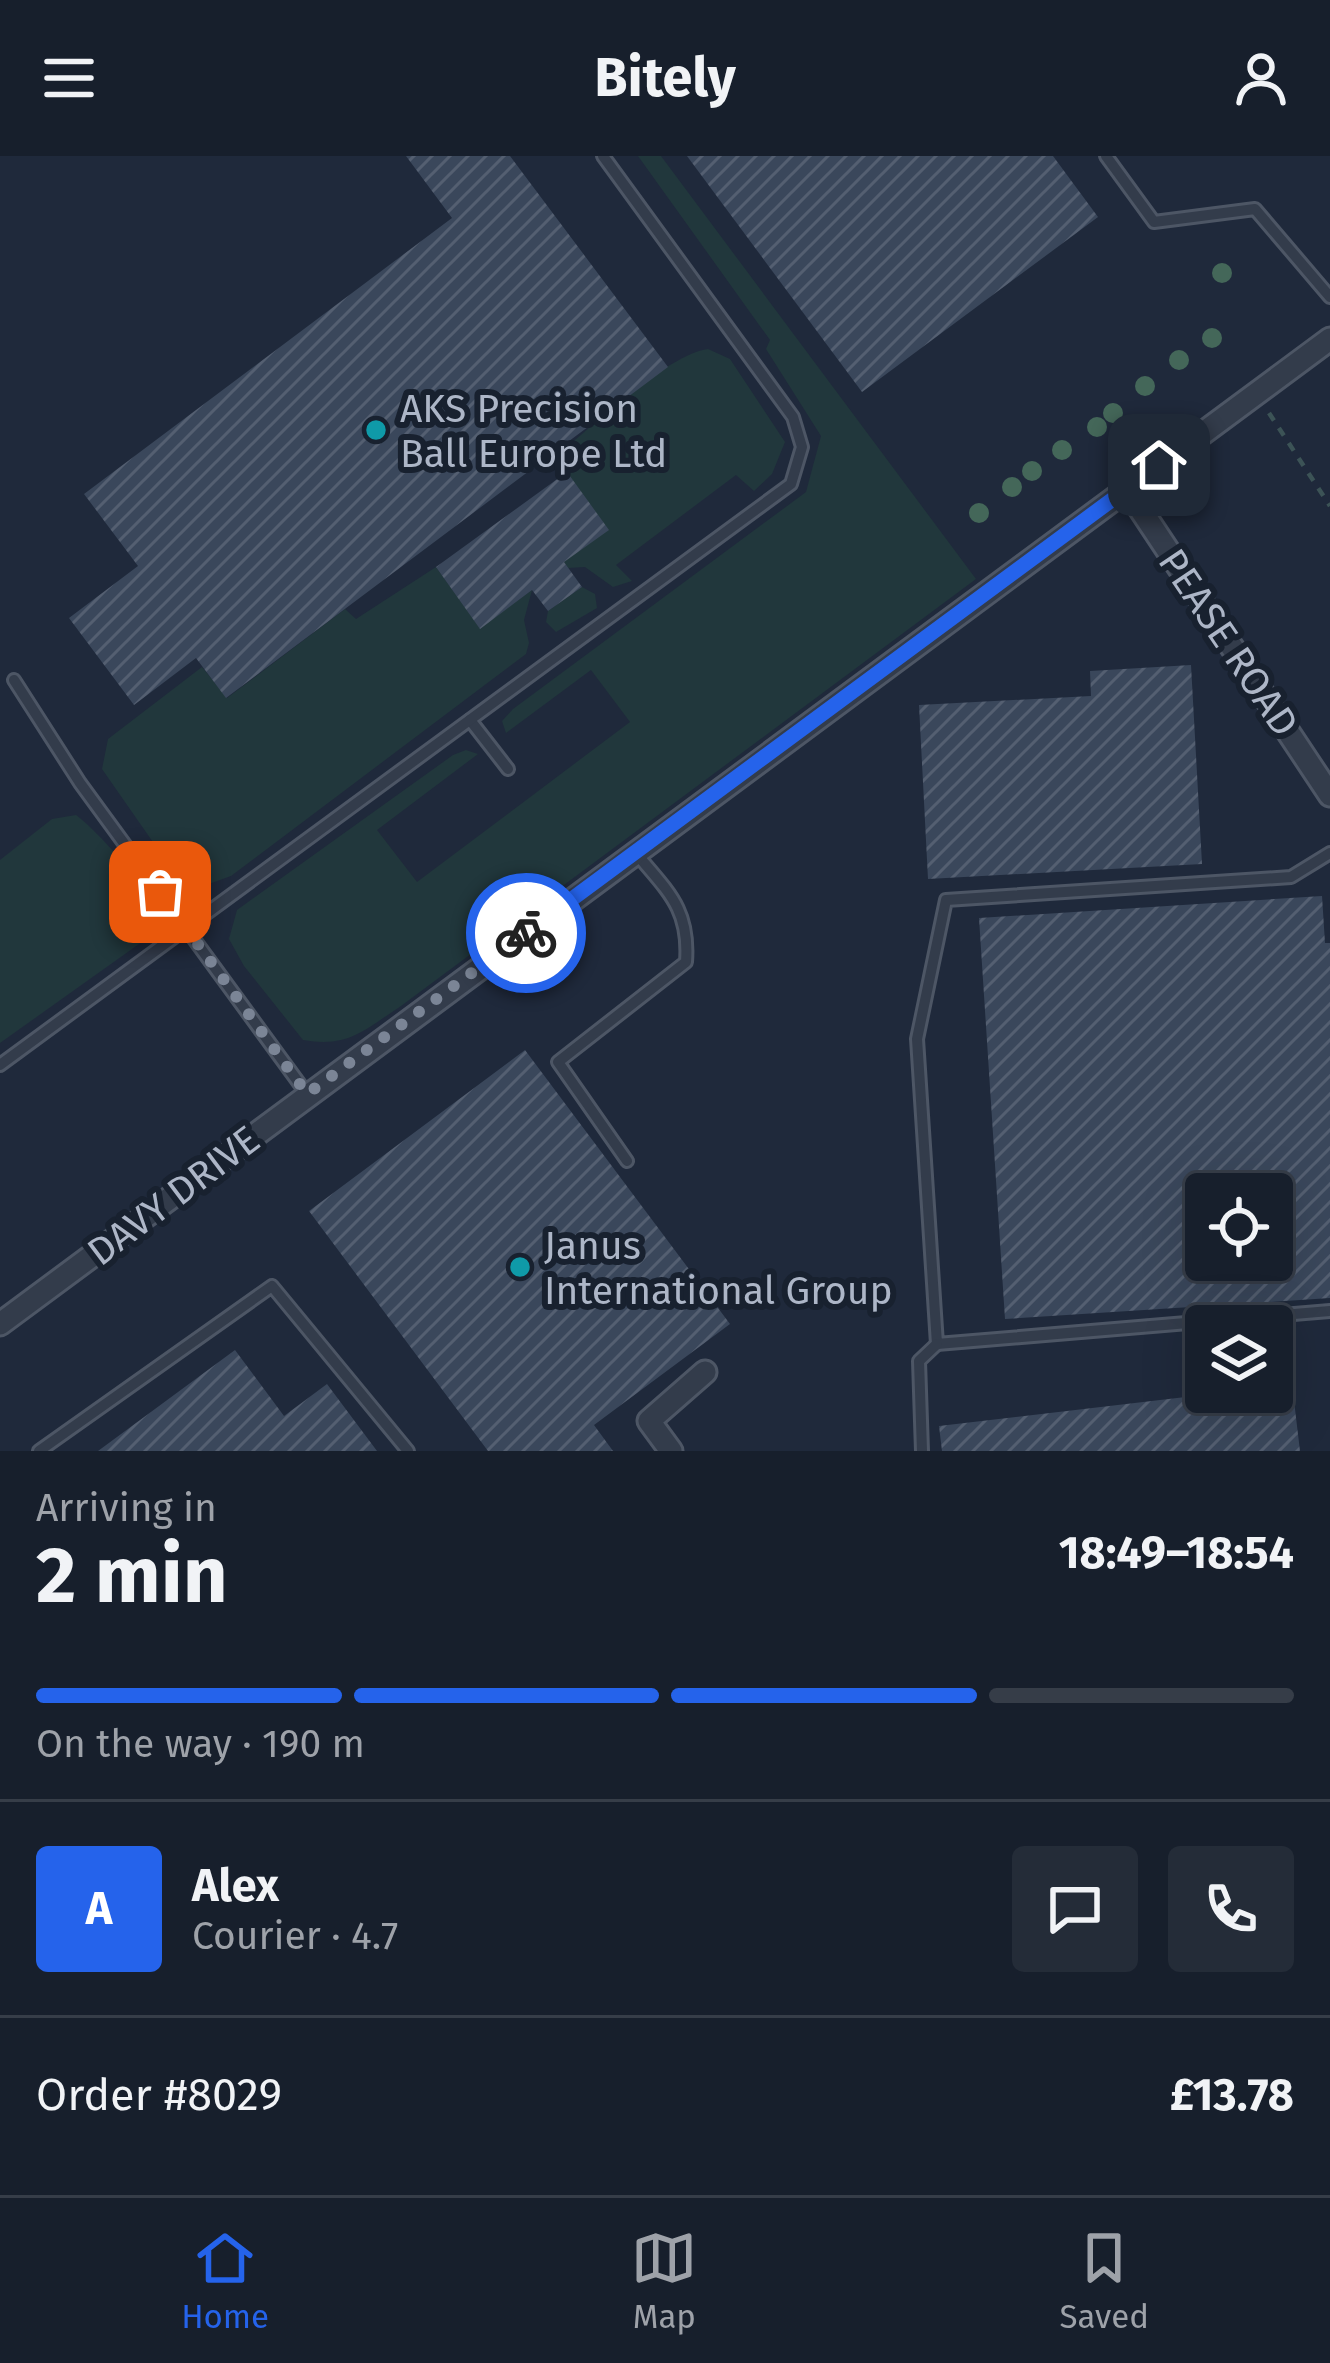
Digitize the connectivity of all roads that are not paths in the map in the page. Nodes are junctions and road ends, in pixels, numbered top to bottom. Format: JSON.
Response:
{"nodes":[{"id":1,"x":603,"y":156,"type":"edge"},
{"id":2,"x":1106,"y":156,"type":"edge"},
{"id":3,"x":1330,"y":297,"type":"edge"},
{"id":4,"x":1330,"y":339,"type":"edge"},
{"id":5,"x":1126,"y":489,"type":"junction"},
{"id":6,"x":14,"y":680,"type":"dead end"},
{"id":7,"x":470,"y":720,"type":"junction"},
{"id":8,"x":508,"y":769,"type":"dead end"},
{"id":9,"x":1330,"y":795,"type":"edge"},
{"id":10,"x":635,"y":852,"type":"junction"},
{"id":11,"x":1330,"y":853,"type":"edge"},
{"id":12,"x":186,"y":929,"type":"junction"},
{"id":13,"x":0,"y":1065,"type":"edge"},
{"id":14,"x":307,"y":1094,"type":"junction"},
{"id":15,"x":627,"y":1161,"type":"dead end"},
{"id":16,"x":1330,"y":1311,"type":"edge"},
{"id":17,"x":0,"y":1324,"type":"edge"},
{"id":18,"x":937,"y":1345,"type":"junction"},
{"id":19,"x":705,"y":1372,"type":"dead end"},
{"id":20,"x":39,"y":1451,"type":"edge"},
{"id":21,"x":408,"y":1451,"type":"edge"},
{"id":22,"x":671,"y":1451,"type":"edge"},
{"id":23,"x":922,"y":1451,"type":"edge"}],
"edges":[{"from":1,"to":7,"type":"lane"},
{"from":2,"to":3,"type":"lane"},
{"from":4,"to":5,"type":"street","name":"DAVY DRIVE"},
{"from":5,"to":9,"type":"street","name":"PEASE ROAD"},
{"from":5,"to":10,"type":"street","name":"DAVY DRIVE"},
{"from":6,"to":12,"type":"lane"},
{"from":7,"to":8,"type":"lane"},
{"from":7,"to":12,"type":"lane"},
{"from":10,"to":14,"type":"street","name":"DAVY DRIVE"},
{"from":10,"to":15,"type":"lane"},
{"from":11,"to":18,"type":"lane"},
{"from":12,"to":13,"type":"lane"},
{"from":12,"to":14,"type":"lane"},
{"from":14,"to":17,"type":"street","name":"DAVY DRIVE"},
{"from":16,"to":18,"type":"lane"},
{"from":18,"to":23,"type":"lane"},
{"from":19,"to":22,"type":"street"},
{"from":20,"to":21,"type":"lane"}]}
